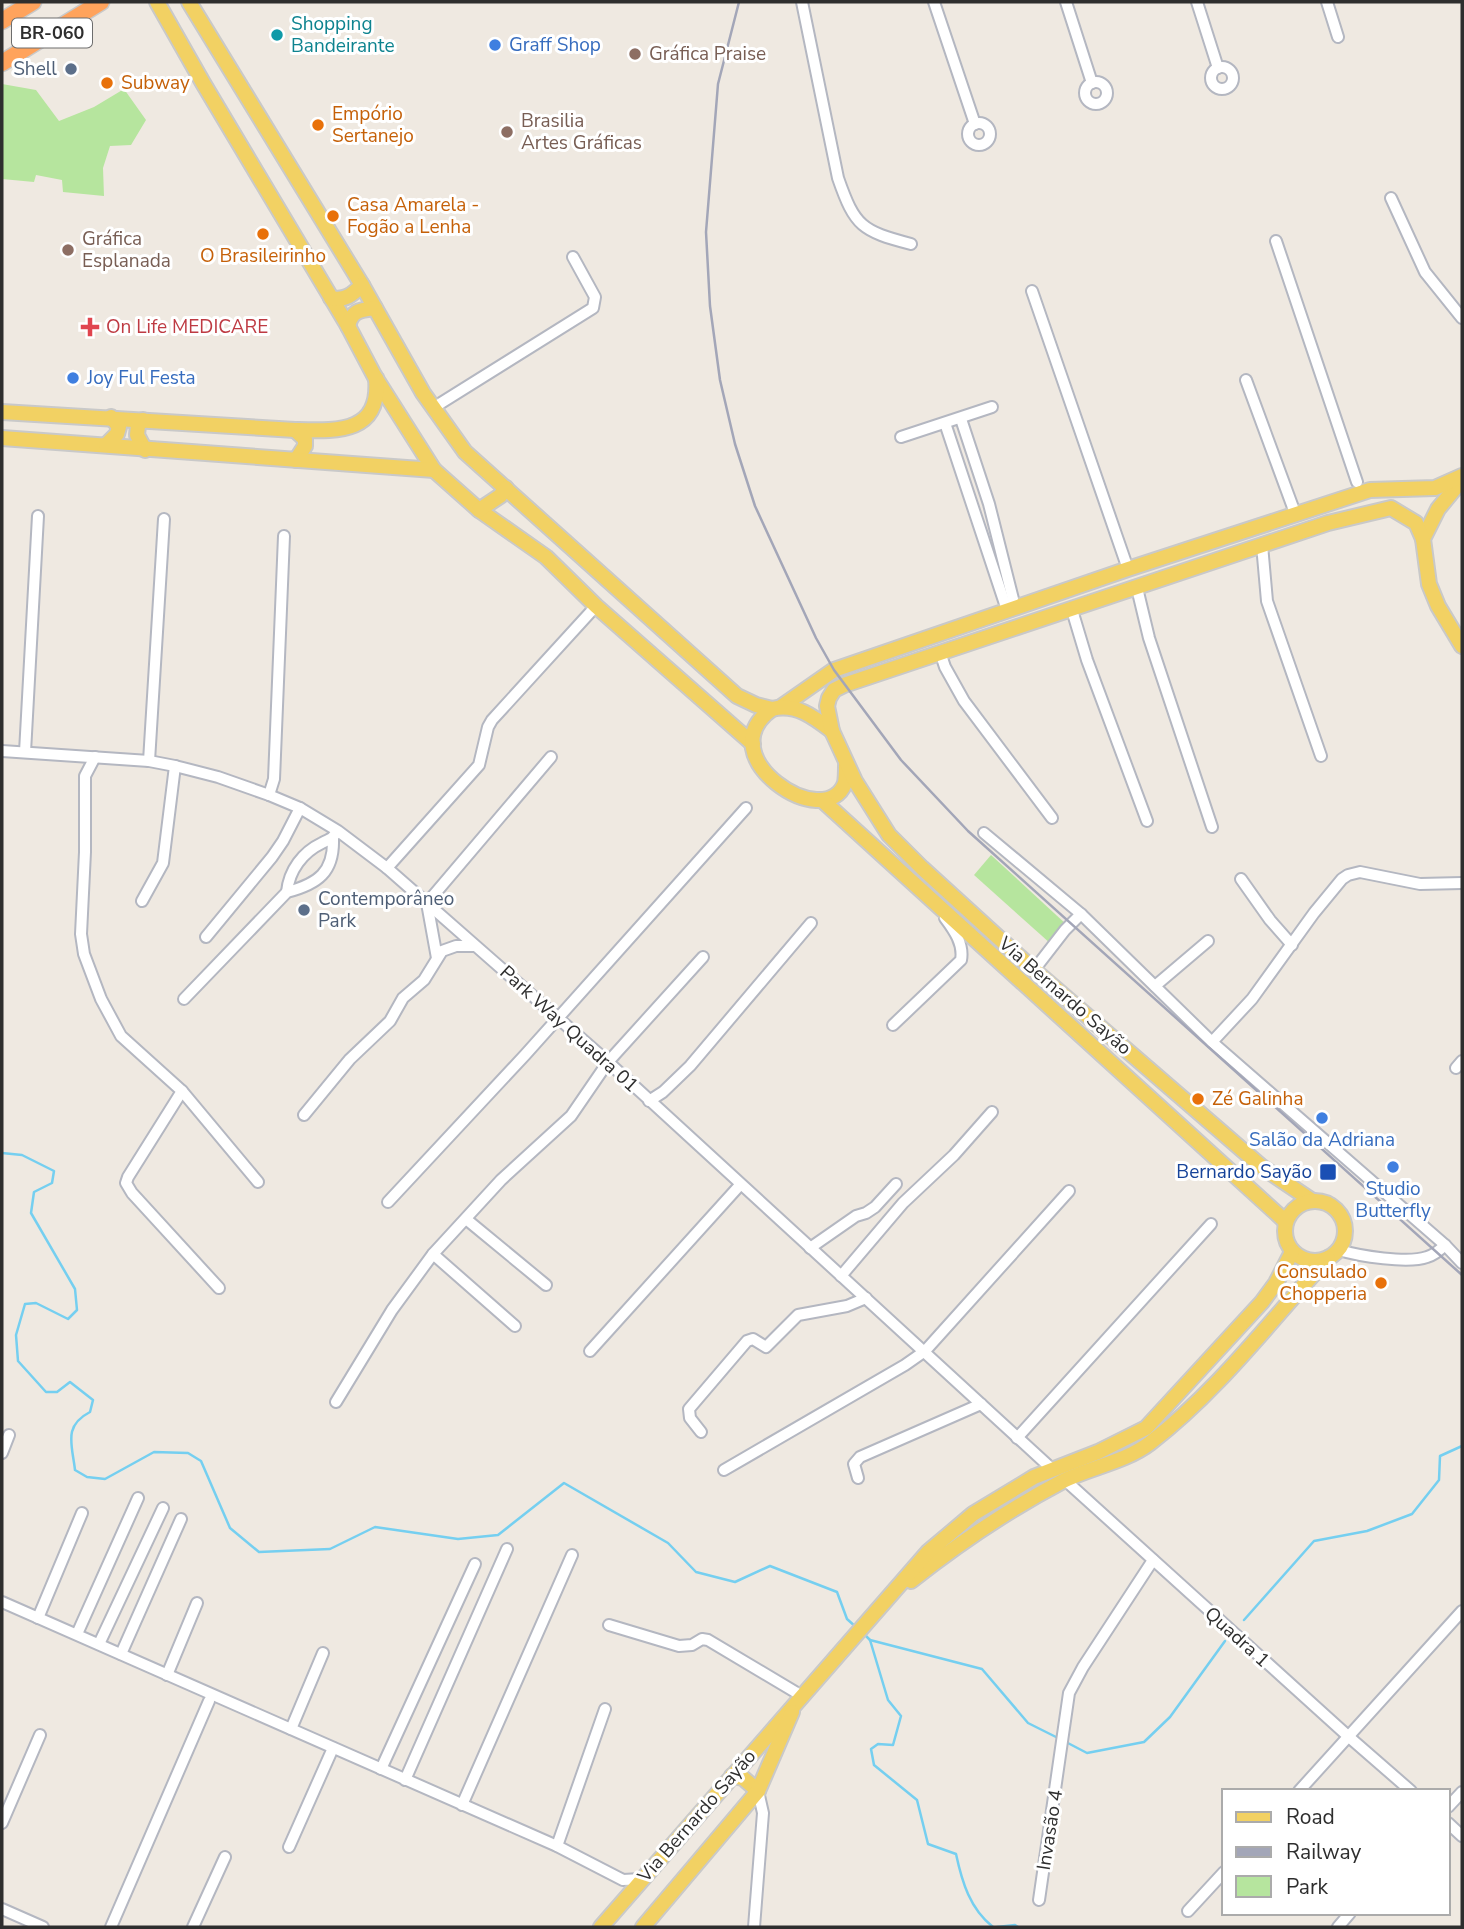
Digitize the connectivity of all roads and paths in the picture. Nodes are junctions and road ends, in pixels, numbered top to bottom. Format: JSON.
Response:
{"nodes":[{"id":1,"x":33,"y":2,"type":"edge"},
{"id":2,"x":101,"y":2,"type":"edge"},
{"id":3,"x":157,"y":2,"type":"edge"},
{"id":4,"x":802,"y":2,"type":"edge"},
{"id":5,"x":934,"y":2,"type":"edge"},
{"id":6,"x":1066,"y":2,"type":"edge"},
{"id":7,"x":1197,"y":2,"type":"edge"},
{"id":8,"x":1327,"y":2,"type":"edge"},
{"id":9,"x":192,"y":7,"type":"edge"},
{"id":10,"x":2,"y":21,"type":"edge"},
{"id":11,"x":171,"y":26,"type":"junction"},
{"id":12,"x":1338,"y":37,"type":"dead end"},
{"id":13,"x":2,"y":63,"type":"edge"},
{"id":14,"x":1218,"y":68,"type":"dead end"},
{"id":15,"x":1092,"y":83,"type":"dead end"},
{"id":16,"x":975,"y":124,"type":"dead end"},
{"id":17,"x":1391,"y":198,"type":"dead end"},
{"id":18,"x":1276,"y":242,"type":"dead end"},
{"id":19,"x":911,"y":244,"type":"dead end"},
{"id":20,"x":573,"y":257,"type":"dead end"},
{"id":21,"x":362,"y":285,"type":"junction"},
{"id":22,"x":1032,"y":291,"type":"dead end"},
{"id":23,"x":331,"y":298,"type":"junction"},
{"id":24,"x":375,"y":308,"type":"junction"},
{"id":25,"x":1462,"y":318,"type":"edge"},
{"id":26,"x":348,"y":326,"type":"junction"},
{"id":27,"x":375,"y":377,"type":"junction"},
{"id":28,"x":1246,"y":380,"type":"dead end"},
{"id":29,"x":992,"y":407,"type":"dead end"},
{"id":30,"x":433,"y":408,"type":"junction"},
{"id":31,"x":2,"y":412,"type":"edge"},
{"id":32,"x":111,"y":417,"type":"junction"},
{"id":33,"x":961,"y":419,"type":"junction"},
{"id":34,"x":143,"y":420,"type":"junction"},
{"id":35,"x":946,"y":423,"type":"junction"},
{"id":36,"x":295,"y":430,"type":"junction"},
{"id":37,"x":965,"y":432,"type":"junction"},
{"id":38,"x":901,"y":437,"type":"dead end"},
{"id":39,"x":2,"y":438,"type":"edge"},
{"id":40,"x":950,"y":438,"type":"junction"},
{"id":41,"x":106,"y":445,"type":"junction"},
{"id":42,"x":145,"y":450,"type":"junction"},
{"id":43,"x":296,"y":460,"type":"junction"},
{"id":44,"x":434,"y":470,"type":"junction"},
{"id":45,"x":1462,"y":478,"type":"edge"},
{"id":46,"x":506,"y":488,"type":"junction"},
{"id":47,"x":1359,"y":489,"type":"junction"},
{"id":48,"x":989,"y":504,"type":"junction"},
{"id":49,"x":479,"y":510,"type":"junction"},
{"id":50,"x":972,"y":510,"type":"junction"},
{"id":51,"x":1295,"y":513,"type":"junction"},
{"id":52,"x":38,"y":516,"type":"dead end"},
{"id":53,"x":164,"y":519,"type":"dead end"},
{"id":54,"x":284,"y":536,"type":"dead end"},
{"id":55,"x":1423,"y":539,"type":"junction"},
{"id":56,"x":1262,"y":545,"type":"junction"},
{"id":57,"x":1005,"y":563,"type":"junction"},
{"id":58,"x":992,"y":567,"type":"junction"},
{"id":59,"x":1128,"y":569,"type":"junction"},
{"id":60,"x":1138,"y":588,"type":"junction"},
{"id":61,"x":596,"y":606,"type":"junction"},
{"id":62,"x":1011,"y":609,"type":"junction"},
{"id":63,"x":1072,"y":610,"type":"junction"},
{"id":64,"x":1446,"y":619,"type":"junction"},
{"id":65,"x":1462,"y":624,"type":"edge"},
{"id":66,"x":1462,"y":646,"type":"edge"},
{"id":67,"x":940,"y":652,"type":"junction"},
{"id":68,"x":777,"y":708,"type":"junction"},
{"id":69,"x":832,"y":731,"type":"junction"},
{"id":70,"x":753,"y":744,"type":"junction"},
{"id":71,"x":2,"y":751,"type":"edge"},
{"id":72,"x":25,"y":752,"type":"junction"},
{"id":73,"x":70,"y":755,"type":"junction"},
{"id":74,"x":1321,"y":756,"type":"dead end"},
{"id":75,"x":95,"y":757,"type":"junction"},
{"id":76,"x":551,"y":757,"type":"dead end"},
{"id":77,"x":149,"y":761,"type":"junction"},
{"id":78,"x":846,"y":765,"type":"junction"},
{"id":79,"x":175,"y":766,"type":"junction"},
{"id":80,"x":85,"y":776,"type":"junction"},
{"id":81,"x":268,"y":795,"type":"junction"},
{"id":82,"x":822,"y":800,"type":"junction"},
{"id":83,"x":300,"y":808,"type":"junction"},
{"id":84,"x":746,"y":808,"type":"dead end"},
{"id":85,"x":1052,"y":818,"type":"dead end"},
{"id":86,"x":1147,"y":821,"type":"dead end"},
{"id":87,"x":1212,"y":827,"type":"dead end"},
{"id":88,"x":984,"y":833,"type":"dead end"},
{"id":89,"x":336,"y":835,"type":"junction"},
{"id":90,"x":387,"y":868,"type":"junction"},
{"id":91,"x":1241,"y":879,"type":"dead end"},
{"id":92,"x":1462,"y":883,"type":"edge"},
{"id":93,"x":288,"y":892,"type":"junction"},
{"id":94,"x":142,"y":901,"type":"dead end"},
{"id":95,"x":427,"y":903,"type":"junction"},
{"id":96,"x":940,"y":908,"type":"junction"},
{"id":97,"x":1081,"y":915,"type":"junction"},
{"id":98,"x":811,"y":923,"type":"dead end"},
{"id":99,"x":206,"y":937,"type":"dead end"},
{"id":100,"x":1208,"y":941,"type":"dead end"},
{"id":101,"x":1292,"y":944,"type":"junction"},
{"id":102,"x":474,"y":946,"type":"junction"},
{"id":103,"x":703,"y":957,"type":"dead end"},
{"id":104,"x":437,"y":958,"type":"junction"},
{"id":105,"x":1034,"y":970,"type":"junction"},
{"id":106,"x":1155,"y":986,"type":"junction"},
{"id":107,"x":184,"y":999,"type":"dead end"},
{"id":108,"x":557,"y":1018,"type":"junction"},
{"id":109,"x":893,"y":1025,"type":"dead end"},
{"id":110,"x":1212,"y":1042,"type":"junction"},
{"id":111,"x":608,"y":1062,"type":"junction"},
{"id":112,"x":182,"y":1091,"type":"junction"},
{"id":113,"x":649,"y":1101,"type":"junction"},
{"id":114,"x":992,"y":1112,"type":"dead end"},
{"id":115,"x":304,"y":1115,"type":"dead end"},
{"id":116,"x":258,"y":1182,"type":"dead end"},
{"id":117,"x":896,"y":1184,"type":"dead end"},
{"id":118,"x":740,"y":1185,"type":"junction"},
{"id":119,"x":1069,"y":1191,"type":"dead end"},
{"id":120,"x":1311,"y":1200,"type":"junction"},
{"id":121,"x":388,"y":1202,"type":"dead end"},
{"id":122,"x":466,"y":1219,"type":"junction"},
{"id":123,"x":1285,"y":1222,"type":"junction"},
{"id":124,"x":1211,"y":1224,"type":"dead end"},
{"id":125,"x":1445,"y":1245,"type":"junction"},
{"id":126,"x":810,"y":1248,"type":"junction"},
{"id":127,"x":1292,"y":1252,"type":"junction"},
{"id":128,"x":433,"y":1254,"type":"junction"},
{"id":129,"x":1334,"y":1254,"type":"junction"},
{"id":130,"x":1462,"y":1263,"type":"edge"},
{"id":131,"x":841,"y":1276,"type":"junction"},
{"id":132,"x":546,"y":1285,"type":"dead end"},
{"id":133,"x":219,"y":1289,"type":"dead end"},
{"id":134,"x":866,"y":1298,"type":"junction"},
{"id":135,"x":515,"y":1326,"type":"dead end"},
{"id":136,"x":590,"y":1351,"type":"dead end"},
{"id":137,"x":925,"y":1351,"type":"junction"},
{"id":138,"x":336,"y":1402,"type":"dead end"},
{"id":139,"x":981,"y":1404,"type":"junction"},
{"id":140,"x":701,"y":1432,"type":"dead end"},
{"id":141,"x":9,"y":1435,"type":"dead end"},
{"id":142,"x":1017,"y":1438,"type":"junction"},
{"id":143,"x":2,"y":1452,"type":"edge"},
{"id":144,"x":724,"y":1470,"type":"dead end"},
{"id":145,"x":1053,"y":1470,"type":"junction"},
{"id":146,"x":858,"y":1478,"type":"dead end"},
{"id":147,"x":1065,"y":1480,"type":"junction"},
{"id":148,"x":138,"y":1499,"type":"dead end"},
{"id":149,"x":163,"y":1508,"type":"dead end"},
{"id":150,"x":82,"y":1513,"type":"dead end"},
{"id":151,"x":181,"y":1519,"type":"dead end"},
{"id":152,"x":508,"y":1549,"type":"dead end"},
{"id":153,"x":572,"y":1555,"type":"dead end"},
{"id":154,"x":1153,"y":1560,"type":"junction"},
{"id":155,"x":475,"y":1564,"type":"dead end"},
{"id":156,"x":2,"y":1602,"type":"edge"},
{"id":157,"x":885,"y":1602,"type":"junction"},
{"id":158,"x":197,"y":1603,"type":"dead end"},
{"id":159,"x":1462,"y":1611,"type":"edge"},
{"id":160,"x":38,"y":1618,"type":"junction"},
{"id":161,"x":609,"y":1625,"type":"dead end"},
{"id":162,"x":77,"y":1634,"type":"junction"},
{"id":163,"x":99,"y":1644,"type":"junction"},
{"id":164,"x":323,"y":1653,"type":"dead end"},
{"id":165,"x":121,"y":1654,"type":"junction"},
{"id":166,"x":167,"y":1675,"type":"junction"},
{"id":167,"x":209,"y":1701,"type":"dead end"},
{"id":168,"x":798,"y":1701,"type":"junction"},
{"id":169,"x":605,"y":1709,"type":"dead end"},
{"id":170,"x":291,"y":1729,"type":"junction"},
{"id":171,"x":40,"y":1735,"type":"dead end"},
{"id":172,"x":1349,"y":1737,"type":"junction"},
{"id":173,"x":333,"y":1748,"type":"junction"},
{"id":174,"x":381,"y":1769,"type":"junction"},
{"id":175,"x":732,"y":1776,"type":"junction"},
{"id":176,"x":405,"y":1780,"type":"junction"},
{"id":177,"x":1301,"y":1789,"type":"edge"},
{"id":178,"x":1409,"y":1789,"type":"edge"},
{"id":179,"x":758,"y":1791,"type":"junction"},
{"id":180,"x":1462,"y":1792,"type":"edge"},
{"id":181,"x":462,"y":1805,"type":"junction"},
{"id":182,"x":1450,"y":1805,"type":"edge"},
{"id":183,"x":2,"y":1823,"type":"edge"},
{"id":184,"x":557,"y":1846,"type":"junction"},
{"id":185,"x":289,"y":1847,"type":"dead end"},
{"id":186,"x":225,"y":1857,"type":"dead end"},
{"id":187,"x":1222,"y":1874,"type":"edge"},
{"id":188,"x":627,"y":1886,"type":"junction"},
{"id":189,"x":1039,"y":1900,"type":"dead end"},
{"id":190,"x":2,"y":1909,"type":"edge"},
{"id":191,"x":1188,"y":1911,"type":"dead end"},
{"id":192,"x":43,"y":1927,"type":"edge"},
{"id":193,"x":111,"y":1927,"type":"edge"},
{"id":194,"x":193,"y":1927,"type":"edge"},
{"id":195,"x":601,"y":1927,"type":"edge"},
{"id":196,"x":643,"y":1927,"type":"edge"},
{"id":197,"x":754,"y":1927,"type":"edge"}],
"edges":[{"from":1,"to":10,"type":"highway","number":"BR-060"},
{"from":2,"to":13,"type":"highway","number":"BR-060"},
{"from":3,"to":11,"type":"main road"},
{"from":4,"to":19,"type":"street"},
{"from":5,"to":16,"type":"street"},
{"from":6,"to":15,"type":"street"},
{"from":7,"to":14,"type":"street"},
{"from":8,"to":12,"type":"street"},
{"from":9,"to":11,"type":"main road"},
{"from":9,"to":21,"type":"main road"},
{"from":11,"to":23,"type":"main road"},
{"from":17,"to":25,"type":"street"},
{"from":18,"to":47,"type":"street"},
{"from":20,"to":30,"type":"street"},
{"from":21,"to":23,"type":"main road"},
{"from":21,"to":24,"type":"main road"},
{"from":22,"to":59,"type":"street"},
{"from":23,"to":26,"type":"main road"},
{"from":24,"to":26,"type":"main road"},
{"from":24,"to":30,"type":"main road"},
{"from":26,"to":27,"type":"main road"},
{"from":27,"to":36,"type":"main road"},
{"from":27,"to":44,"type":"main road"},
{"from":28,"to":51,"type":"street"},
{"from":29,"to":33,"type":"street"},
{"from":30,"to":46,"type":"main road"},
{"from":31,"to":32,"type":"main road"},
{"from":32,"to":34,"type":"main road"},
{"from":32,"to":41,"type":"main road"},
{"from":33,"to":35,"type":"street"},
{"from":33,"to":37,"type":"street"},
{"from":34,"to":36,"type":"main road"},
{"from":34,"to":42,"type":"main road"},
{"from":35,"to":38,"type":"street"},
{"from":35,"to":40,"type":"street"},
{"from":36,"to":43,"type":"main road"},
{"from":37,"to":40,"type":"street"},
{"from":37,"to":48,"type":"street"},
{"from":39,"to":41,"type":"main road"},
{"from":40,"to":50,"type":"street"},
{"from":41,"to":42,"type":"main road"},
{"from":42,"to":43,"type":"main road"},
{"from":43,"to":44,"type":"main road"},
{"from":44,"to":49,"type":"main road"},
{"from":45,"to":47,"type":"main road"},
{"from":45,"to":55,"type":"main road"},
{"from":46,"to":49,"type":"main road"},
{"from":46,"to":68,"type":"main road"},
{"from":47,"to":51,"type":"main road"},
{"from":48,"to":50,"type":"street"},
{"from":48,"to":57,"type":"street"},
{"from":49,"to":61,"type":"main road"},
{"from":50,"to":58,"type":"street"},
{"from":51,"to":59,"type":"main road"},
{"from":52,"to":72,"type":"street"},
{"from":53,"to":77,"type":"street"},
{"from":54,"to":81,"type":"street"},
{"from":55,"to":56,"type":"main road"},
{"from":55,"to":64,"type":"main road"},
{"from":56,"to":60,"type":"main road"},
{"from":56,"to":74,"type":"street"},
{"from":57,"to":58,"type":"street"},
{"from":57,"to":62,"type":"street"},
{"from":58,"to":62,"type":"street"},
{"from":59,"to":62,"type":"main road"},
{"from":60,"to":63,"type":"main road"},
{"from":60,"to":87,"type":"street"},
{"from":61,"to":70,"type":"main road"},
{"from":61,"to":90,"type":"street"},
{"from":62,"to":68,"type":"main road"},
{"from":63,"to":67,"type":"main road"},
{"from":63,"to":86,"type":"street"},
{"from":64,"to":65,"type":"main road"},
{"from":64,"to":66,"type":"main road"},
{"from":67,"to":69,"type":"main road"},
{"from":67,"to":85,"type":"street"},
{"from":68,"to":69,"type":"main road"},
{"from":68,"to":70,"type":"main road"},
{"from":69,"to":78,"type":"main road"},
{"from":70,"to":82,"type":"main road"},
{"from":71,"to":72,"type":"street","name":"Park Way Quadra 01"},
{"from":72,"to":73,"type":"street","name":"Park Way Quadra 01"},
{"from":73,"to":75,"type":"street","name":"Park Way Quadra 01"},
{"from":73,"to":80,"type":"street"},
{"from":75,"to":77,"type":"street","name":"Park Way Quadra 01"},
{"from":75,"to":80,"type":"street"},
{"from":76,"to":95,"type":"street"},
{"from":77,"to":79,"type":"street","name":"Park Way Quadra 01"},
{"from":78,"to":82,"type":"main road"},
{"from":78,"to":105,"type":"main road","name":"Via Bernardo Sayão"},
{"from":79,"to":81,"type":"street","name":"Park Way Quadra 01"},
{"from":79,"to":94,"type":"street"},
{"from":80,"to":112,"type":"street"},
{"from":81,"to":83,"type":"street","name":"Park Way Quadra 01"},
{"from":82,"to":96,"type":"main road"},
{"from":83,"to":89,"type":"street","name":"Park Way Quadra 01"},
{"from":83,"to":99,"type":"street"},
{"from":84,"to":108,"type":"street"},
{"from":88,"to":97,"type":"street"},
{"from":89,"to":90,"type":"street","name":"Park Way Quadra 01"},
{"from":89,"to":93,"type":"street"},
{"from":89,"to":93,"type":"street"},
{"from":90,"to":95,"type":"street","name":"Park Way Quadra 01"},
{"from":91,"to":101,"type":"street"},
{"from":92,"to":101,"type":"street"},
{"from":93,"to":107,"type":"street"},
{"from":95,"to":102,"type":"street","name":"Park Way Quadra 01"},
{"from":95,"to":104,"type":"street"},
{"from":96,"to":109,"type":"street"},
{"from":96,"to":123,"type":"main road"},
{"from":97,"to":105,"type":"street"},
{"from":97,"to":106,"type":"street"},
{"from":98,"to":113,"type":"street"},
{"from":100,"to":106,"type":"street"},
{"from":101,"to":110,"type":"street"},
{"from":102,"to":104,"type":"street"},
{"from":102,"to":108,"type":"street","name":"Park Way Quadra 01"},
{"from":103,"to":111,"type":"street"},
{"from":104,"to":115,"type":"street"},
{"from":105,"to":120,"type":"main road","name":"Via Bernardo Sayão"},
{"from":106,"to":110,"type":"street"},
{"from":108,"to":111,"type":"street","name":"Park Way Quadra 01"},
{"from":108,"to":121,"type":"street"},
{"from":110,"to":125,"type":"street"},
{"from":111,"to":113,"type":"street","name":"Park Way Quadra 01"},
{"from":111,"to":122,"type":"street"},
{"from":112,"to":116,"type":"street"},
{"from":112,"to":133,"type":"street"},
{"from":113,"to":118,"type":"street","name":"Park Way Quadra 01"},
{"from":114,"to":131,"type":"street"},
{"from":117,"to":126,"type":"street"},
{"from":118,"to":126,"type":"street","name":"Park Way Quadra 01"},
{"from":118,"to":136,"type":"street"},
{"from":119,"to":137,"type":"street"},
{"from":120,"to":123,"type":"main road"},
{"from":120,"to":129,"type":"main road"},
{"from":122,"to":128,"type":"street"},
{"from":122,"to":132,"type":"street"},
{"from":123,"to":127,"type":"main road"},
{"from":124,"to":142,"type":"street"},
{"from":125,"to":129,"type":"street"},
{"from":125,"to":130,"type":"street"},
{"from":126,"to":131,"type":"street","name":"Park Way Quadra 01"},
{"from":127,"to":129,"type":"main road"},
{"from":127,"to":145,"type":"main road","name":"Via Bernardo Sayão"},
{"from":128,"to":135,"type":"street"},
{"from":128,"to":138,"type":"street"},
{"from":129,"to":147,"type":"main road","name":"Via Bernardo Sayão"},
{"from":131,"to":134,"type":"street","name":"Park Way Quadra 01"},
{"from":134,"to":137,"type":"street","name":"Park Way Quadra 01"},
{"from":134,"to":140,"type":"street"},
{"from":137,"to":139,"type":"street","name":"Park Way Quadra 01"},
{"from":137,"to":144,"type":"street"},
{"from":139,"to":142,"type":"street","name":"Park Way Quadra 01"},
{"from":139,"to":146,"type":"street"},
{"from":141,"to":143,"type":"street"},
{"from":142,"to":145,"type":"street","name":"Park Way Quadra 01"},
{"from":145,"to":157,"type":"main road","name":"Via Bernardo Sayão"},
{"from":147,"to":154,"type":"street","name":"Quadra 1"},
{"from":147,"to":157,"type":"main road","name":"Via Bernardo Sayão"},
{"from":148,"to":162,"type":"street"},
{"from":149,"to":163,"type":"street"},
{"from":150,"to":160,"type":"street"},
{"from":151,"to":165,"type":"street"},
{"from":152,"to":176,"type":"street"},
{"from":153,"to":181,"type":"street"},
{"from":154,"to":172,"type":"street","name":"Quadra 1"},
{"from":154,"to":189,"type":"street","name":"Invasão 4"},
{"from":155,"to":174,"type":"street"},
{"from":156,"to":160,"type":"street"},
{"from":157,"to":168,"type":"main road","name":"Via Bernardo Sayão"},
{"from":158,"to":166,"type":"street"},
{"from":159,"to":172,"type":"street"},
{"from":160,"to":162,"type":"street"},
{"from":161,"to":168,"type":"street"},
{"from":162,"to":163,"type":"street"},
{"from":163,"to":165,"type":"street"},
{"from":164,"to":170,"type":"street"},
{"from":165,"to":166,"type":"street"},
{"from":166,"to":170,"type":"street"},
{"from":167,"to":193,"type":"street"},
{"from":168,"to":175,"type":"main road","name":"Via Bernardo Sayão"},
{"from":168,"to":179,"type":"main road","name":"Via Bernardo Sayão"},
{"from":169,"to":184,"type":"street"},
{"from":170,"to":173,"type":"street"},
{"from":171,"to":183,"type":"street"},
{"from":172,"to":177,"type":"street"},
{"from":172,"to":178,"type":"street","name":"Quadra 1"},
{"from":173,"to":174,"type":"street"},
{"from":173,"to":185,"type":"street"},
{"from":174,"to":176,"type":"street"},
{"from":175,"to":179,"type":"main road"},
{"from":175,"to":188,"type":"main road","name":"Via Bernardo Sayão"},
{"from":176,"to":181,"type":"street"},
{"from":179,"to":196,"type":"main road","name":"Via Bernardo Sayão"},
{"from":179,"to":197,"type":"street"},
{"from":180,"to":182,"type":"street"},
{"from":181,"to":184,"type":"street"},
{"from":184,"to":188,"type":"street"},
{"from":186,"to":194,"type":"street"},
{"from":187,"to":191,"type":"street"},
{"from":188,"to":195,"type":"main road","name":"Via Bernardo Sayão"},
{"from":190,"to":192,"type":"street"}]}
